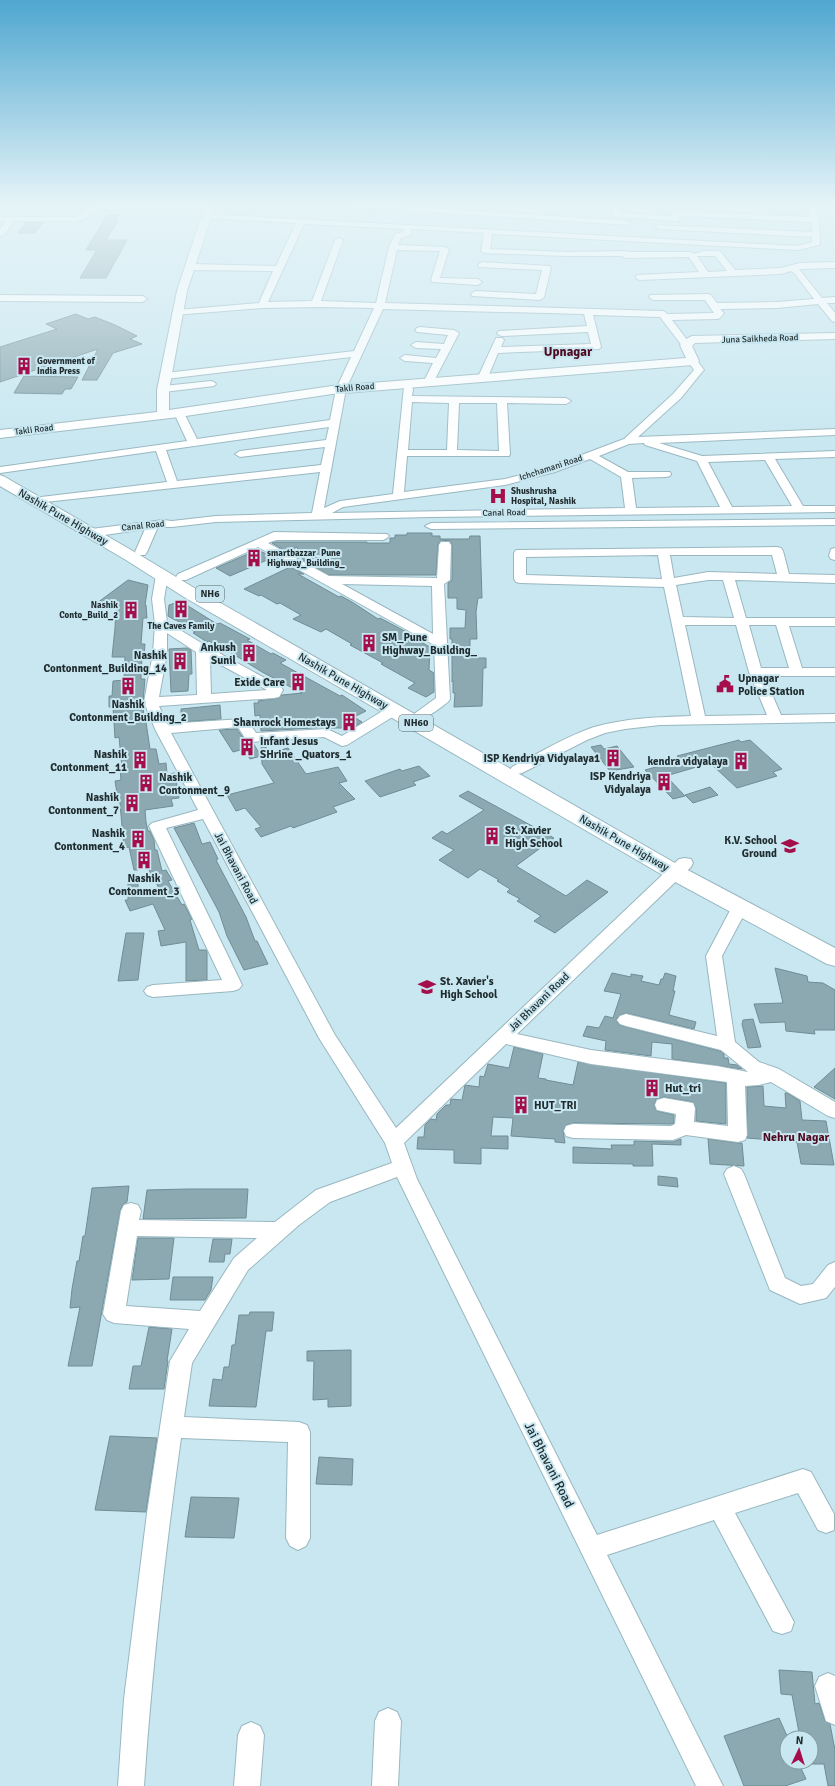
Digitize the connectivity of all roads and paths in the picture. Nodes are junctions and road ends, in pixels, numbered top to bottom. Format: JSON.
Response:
{"nodes":[{"id":1,"x":184,"y":288,"type":"edge"},
{"id":2,"x":270,"y":288,"type":"edge"},
{"id":3,"x":322,"y":288,"type":"edge"},
{"id":4,"x":384,"y":288,"type":"edge"},
{"id":5,"x":476,"y":288,"type":"edge"},
{"id":6,"x":542,"y":288,"type":"edge"},
{"id":7,"x":647,"y":288,"type":"edge"},
{"id":8,"x":673,"y":288,"type":"edge"},
{"id":9,"x":810,"y":288,"type":"edge"},
{"id":10,"x":475,"y":294,"type":"junction"},
{"id":11,"x":0,"y":298,"type":"edge"},
{"id":12,"x":143,"y":299,"type":"dead end"},
{"id":13,"x":835,"y":300,"type":"edge"},
{"id":14,"x":820,"y":301,"type":"junction"},
{"id":15,"x":316,"y":304,"type":"junction"},
{"id":16,"x":262,"y":305,"type":"junction"},
{"id":17,"x":380,"y":306,"type":"junction"},
{"id":18,"x":715,"y":306,"type":"junction"},
{"id":19,"x":471,"y":309,"type":"junction"},
{"id":20,"x":510,"y":310,"type":"junction"},
{"id":21,"x":588,"y":312,"type":"junction"},
{"id":22,"x":177,"y":313,"type":"junction"},
{"id":23,"x":664,"y":316,"type":"junction"},
{"id":24,"x":835,"y":319,"type":"edge"},
{"id":25,"x":592,"y":329,"type":"junction"},
{"id":26,"x":420,"y":330,"type":"dead end"},
{"id":27,"x":502,"y":333,"type":"junction"},
{"id":28,"x":835,"y":336,"type":"edge"},
{"id":29,"x":416,"y":345,"type":"dead end"},
{"id":30,"x":686,"y":345,"type":"junction"},
{"id":31,"x":446,"y":347,"type":"junction"},
{"id":32,"x":495,"y":350,"type":"junction"},
{"id":33,"x":358,"y":353,"type":"junction"},
{"id":34,"x":405,"y":358,"type":"dead end"},
{"id":35,"x":439,"y":361,"type":"junction"},
{"id":36,"x":693,"y":361,"type":"junction"},
{"id":37,"x":166,"y":376,"type":"junction"},
{"id":38,"x":483,"y":377,"type":"junction"},
{"id":39,"x":429,"y":381,"type":"junction"},
{"id":40,"x":408,"y":383,"type":"junction"},
{"id":41,"x":211,"y":384,"type":"dead end"},
{"id":42,"x":164,"y":389,"type":"junction"},
{"id":43,"x":341,"y":389,"type":"junction"},
{"id":44,"x":407,"y":399,"type":"junction"},
{"id":45,"x":454,"y":399,"type":"junction"},
{"id":46,"x":502,"y":400,"type":"junction"},
{"id":47,"x":566,"y":401,"type":"dead end"},
{"id":48,"x":179,"y":413,"type":"junction"},
{"id":49,"x":163,"y":415,"type":"junction"},
{"id":50,"x":334,"y":423,"type":"junction"},
{"id":51,"x":835,"y":432,"type":"edge"},
{"id":52,"x":0,"y":434,"type":"edge"},
{"id":53,"x":232,"y":437,"type":"junction"},
{"id":54,"x":633,"y":440,"type":"junction"},
{"id":55,"x":193,"y":442,"type":"junction"},
{"id":56,"x":331,"y":443,"type":"junction"},
{"id":57,"x":160,"y":446,"type":"junction"},
{"id":58,"x":402,"y":453,"type":"junction"},
{"id":59,"x":240,"y":454,"type":"junction"},
{"id":60,"x":452,"y":454,"type":"junction"},
{"id":61,"x":832,"y":454,"type":"edge"},
{"id":62,"x":590,"y":455,"type":"junction"},
{"id":63,"x":768,"y":456,"type":"junction"},
{"id":64,"x":701,"y":459,"type":"junction"},
{"id":65,"x":835,"y":464,"type":"edge"},
{"id":66,"x":326,"y":468,"type":"junction"},
{"id":67,"x":0,"y":470,"type":"edge"},
{"id":68,"x":0,"y":474,"type":"edge"},
{"id":69,"x":666,"y":474,"type":"dead end"},
{"id":70,"x":626,"y":475,"type":"junction"},
{"id":71,"x":251,"y":476,"type":"junction"},
{"id":72,"x":0,"y":480,"type":"edge"},
{"id":73,"x":173,"y":485,"type":"junction"},
{"id":74,"x":398,"y":496,"type":"junction"},
{"id":75,"x":45,"y":499,"type":"junction"},
{"id":76,"x":835,"y":509,"type":"edge"},
{"id":77,"x":800,"y":510,"type":"junction"},
{"id":78,"x":728,"y":511,"type":"junction"},
{"id":79,"x":630,"y":512,"type":"junction"},
{"id":80,"x":317,"y":516,"type":"junction"},
{"id":81,"x":835,"y":522,"type":"edge"},
{"id":82,"x":172,"y":524,"type":"junction"},
{"id":83,"x":431,"y":526,"type":"dead end"},
{"id":84,"x":151,"y":529,"type":"junction"},
{"id":85,"x":102,"y":534,"type":"junction"},
{"id":86,"x":383,"y":536,"type":"dead end"},
{"id":87,"x":259,"y":543,"type":"junction"},
{"id":88,"x":445,"y":545,"type":"dead end"},
{"id":89,"x":141,"y":552,"type":"junction"},
{"id":90,"x":663,"y":552,"type":"junction"},
{"id":91,"x":835,"y":552,"type":"edge"},
{"id":92,"x":835,"y":556,"type":"edge"},
{"id":93,"x":162,"y":575,"type":"junction"},
{"id":94,"x":728,"y":576,"type":"junction"},
{"id":95,"x":182,"y":577,"type":"junction"},
{"id":96,"x":784,"y":578,"type":"junction"},
{"id":97,"x":835,"y":579,"type":"edge"},
{"id":98,"x":326,"y":580,"type":"junction"},
{"id":99,"x":438,"y":582,"type":"junction"},
{"id":100,"x":669,"y":583,"type":"junction"},
{"id":101,"x":677,"y":621,"type":"junction"},
{"id":102,"x":742,"y":621,"type":"junction"},
{"id":103,"x":781,"y":622,"type":"junction"},
{"id":104,"x":835,"y":622,"type":"edge"},
{"id":105,"x":161,"y":624,"type":"junction"},
{"id":106,"x":440,"y":643,"type":"junction"},
{"id":107,"x":203,"y":650,"type":"junction"},
{"id":108,"x":756,"y":672,"type":"junction"},
{"id":109,"x":797,"y":672,"type":"junction"},
{"id":110,"x":835,"y":672,"type":"edge"},
{"id":111,"x":204,"y":698,"type":"junction"},
{"id":112,"x":151,"y":702,"type":"junction"},
{"id":113,"x":394,"y":710,"type":"junction"},
{"id":114,"x":421,"y":714,"type":"junction"},
{"id":115,"x":775,"y":718,"type":"junction"},
{"id":116,"x":835,"y":718,"type":"edge"},
{"id":117,"x":699,"y":720,"type":"junction"},
{"id":118,"x":162,"y":729,"type":"junction"},
{"id":119,"x":517,"y":770,"type":"junction"},
{"id":120,"x":206,"y":813,"type":"junction"},
{"id":121,"x":679,"y":867,"type":"junction"},
{"id":122,"x":740,"y":907,"type":"junction"},
{"id":123,"x":835,"y":945,"type":"edge"},
{"id":124,"x":835,"y":958,"type":"edge"},
{"id":125,"x":153,"y":991,"type":"dead end"},
{"id":126,"x":626,"y":1020,"type":"dead end"},
{"id":127,"x":502,"y":1037,"type":"junction"},
{"id":128,"x":727,"y":1045,"type":"junction"},
{"id":129,"x":773,"y":1074,"type":"junction"},
{"id":130,"x":736,"y":1077,"type":"junction"},
{"id":131,"x":664,"y":1105,"type":"dead end"},
{"id":132,"x":835,"y":1111,"type":"edge"},
{"id":133,"x":684,"y":1128,"type":"junction"},
{"id":134,"x":573,"y":1131,"type":"dead end"},
{"id":135,"x":394,"y":1141,"type":"junction"},
{"id":136,"x":403,"y":1167,"type":"junction"},
{"id":137,"x":734,"y":1174,"type":"dead end"},
{"id":138,"x":280,"y":1230,"type":"junction"},
{"id":139,"x":835,"y":1271,"type":"edge"},
{"id":140,"x":206,"y":1320,"type":"junction"},
{"id":141,"x":172,"y":1427,"type":"junction"},
{"id":142,"x":719,"y":1507,"type":"junction"},
{"id":143,"x":826,"y":1522,"type":"dead end"},
{"id":144,"x":298,"y":1538,"type":"dead end"},
{"id":145,"x":591,"y":1549,"type":"junction"},
{"id":146,"x":782,"y":1622,"type":"dead end"},
{"id":147,"x":828,"y":1686,"type":"dead end"},
{"id":148,"x":835,"y":1712,"type":"edge"},
{"id":149,"x":388,"y":1721,"type":"dead end"},
{"id":150,"x":251,"y":1735,"type":"dead end"},
{"id":151,"x":131,"y":1786,"type":"edge"},
{"id":152,"x":247,"y":1786,"type":"edge"},
{"id":153,"x":385,"y":1786,"type":"edge"},
{"id":154,"x":710,"y":1786,"type":"edge"}],
"edges":[{"from":1,"to":22,"type":"main road"},
{"from":2,"to":16,"type":"street"},
{"from":3,"to":15,"type":"street"},
{"from":4,"to":17,"type":"street"},
{"from":5,"to":10,"type":"street"},
{"from":6,"to":10,"type":"street"},
{"from":7,"to":23,"type":"street"},
{"from":8,"to":18,"type":"street"},
{"from":9,"to":14,"type":"street"},
{"from":10,"to":19,"type":"street"},
{"from":11,"to":12,"type":"street"},
{"from":13,"to":14,"type":"street"},
{"from":14,"to":18,"type":"street"},
{"from":14,"to":24,"type":"street"},
{"from":15,"to":16,"type":"street"},
{"from":15,"to":17,"type":"street"},
{"from":16,"to":22,"type":"street"},
{"from":17,"to":19,"type":"street"},
{"from":17,"to":33,"type":"street"},
{"from":18,"to":23,"type":"street"},
{"from":19,"to":20,"type":"street"},
{"from":20,"to":21,"type":"street"},
{"from":20,"to":27,"type":"street"},
{"from":21,"to":23,"type":"street"},
{"from":21,"to":25,"type":"street"},
{"from":22,"to":37,"type":"main road"},
{"from":23,"to":30,"type":"street"},
{"from":25,"to":27,"type":"street"},
{"from":25,"to":32,"type":"street"},
{"from":26,"to":31,"type":"street"},
{"from":27,"to":32,"type":"street"},
{"from":28,"to":30,"type":"main road","name":"Juna Saikheda Road"},
{"from":29,"to":31,"type":"street"},
{"from":30,"to":36,"type":"main road"},
{"from":31,"to":35,"type":"street"},
{"from":32,"to":38,"type":"street"},
{"from":33,"to":37,"type":"street"},
{"from":33,"to":43,"type":"street"},
{"from":34,"to":35,"type":"street"},
{"from":35,"to":39,"type":"street"},
{"from":36,"to":38,"type":"main road","name":"Takli Road"},
{"from":36,"to":54,"type":"street","name":"Ichchamani Road"},
{"from":37,"to":42,"type":"main road"},
{"from":38,"to":39,"type":"main road","name":"Takli Road"},
{"from":39,"to":40,"type":"main road","name":"Takli Road"},
{"from":40,"to":43,"type":"main road","name":"Takli Road"},
{"from":40,"to":44,"type":"street"},
{"from":41,"to":42,"type":"street"},
{"from":42,"to":49,"type":"main road"},
{"from":43,"to":48,"type":"main road","name":"Takli Road"},
{"from":43,"to":50,"type":"street"},
{"from":44,"to":45,"type":"street"},
{"from":44,"to":58,"type":"street"},
{"from":45,"to":46,"type":"street"},
{"from":45,"to":60,"type":"street"},
{"from":46,"to":47,"type":"street"},
{"from":46,"to":60,"type":"street"},
{"from":48,"to":49,"type":"main road","name":"Takli Road"},
{"from":48,"to":55,"type":"street"},
{"from":49,"to":52,"type":"main road","name":"Takli Road"},
{"from":50,"to":53,"type":"street"},
{"from":50,"to":56,"type":"street"},
{"from":51,"to":54,"type":"street"},
{"from":53,"to":55,"type":"street"},
{"from":53,"to":59,"type":"street"},
{"from":54,"to":62,"type":"street","name":"Ichchamani Road"},
{"from":54,"to":64,"type":"street"},
{"from":55,"to":57,"type":"street"},
{"from":56,"to":59,"type":"street"},
{"from":56,"to":66,"type":"street"},
{"from":57,"to":67,"type":"street"},
{"from":57,"to":73,"type":"street"},
{"from":58,"to":60,"type":"street"},
{"from":58,"to":74,"type":"street"},
{"from":59,"to":71,"type":"street"},
{"from":61,"to":63,"type":"street"},
{"from":61,"to":65,"type":"street"},
{"from":62,"to":70,"type":"street"},
{"from":62,"to":74,"type":"street","name":"Ichchamani Road"},
{"from":63,"to":64,"type":"street"},
{"from":63,"to":77,"type":"street"},
{"from":64,"to":78,"type":"street"},
{"from":66,"to":71,"type":"street"},
{"from":66,"to":80,"type":"street"},
{"from":68,"to":75,"type":"highway","name":"Nashik Pune Highway","number":"NH6"},
{"from":69,"to":70,"type":"street"},
{"from":70,"to":79,"type":"street"},
{"from":71,"to":73,"type":"street"},
{"from":72,"to":85,"type":"highway","name":"Nashik Pune Highway","number":"NH60"},
{"from":73,"to":75,"type":"street"},
{"from":74,"to":80,"type":"street","name":"Ichchamani Road"},
{"from":75,"to":85,"type":"highway","name":"Nashik Pune Highway","number":"NH6"},
{"from":76,"to":77,"type":"street","name":"Canal Road"},
{"from":77,"to":78,"type":"street","name":"Canal Road"},
{"from":78,"to":79,"type":"street","name":"Canal Road"},
{"from":79,"to":80,"type":"street","name":"Canal Road"},
{"from":80,"to":82,"type":"street","name":"Canal Road"},
{"from":81,"to":83,"type":"street"},
{"from":82,"to":84,"type":"street","name":"Canal Road"},
{"from":82,"to":85,"type":"street","name":"Canal Road"},
{"from":84,"to":85,"type":"street","name":"Canal Road"},
{"from":84,"to":89,"type":"street"},
{"from":85,"to":89,"type":"highway","name":"Nashik Pune Highway","number":"NH6"},
{"from":85,"to":93,"type":"highway","name":"Nashik Pune Highway","number":"NH60"},
{"from":86,"to":87,"type":"street"},
{"from":87,"to":95,"type":"street"},
{"from":87,"to":98,"type":"street"},
{"from":88,"to":99,"type":"street"},
{"from":89,"to":95,"type":"highway","name":"Nashik Pune Highway","number":"NH6"},
{"from":90,"to":96,"type":"street"},
{"from":90,"to":100,"type":"street"},
{"from":90,"to":100,"type":"street"},
{"from":91,"to":92,"type":"street"},
{"from":93,"to":105,"type":"street"},
{"from":93,"to":113,"type":"highway","name":"Nashik Pune Highway","number":"NH60"},
{"from":94,"to":96,"type":"street"},
{"from":94,"to":100,"type":"street"},
{"from":94,"to":102,"type":"street"},
{"from":95,"to":114,"type":"highway","name":"Nashik Pune Highway","number":"NH6"},
{"from":96,"to":97,"type":"street"},
{"from":98,"to":99,"type":"street"},
{"from":98,"to":106,"type":"street"},
{"from":99,"to":106,"type":"street"},
{"from":100,"to":101,"type":"street"},
{"from":101,"to":102,"type":"street"},
{"from":101,"to":117,"type":"street"},
{"from":102,"to":103,"type":"street"},
{"from":102,"to":108,"type":"street"},
{"from":103,"to":104,"type":"street"},
{"from":103,"to":109,"type":"street"},
{"from":105,"to":107,"type":"street"},
{"from":105,"to":112,"type":"street"},
{"from":106,"to":114,"type":"street"},
{"from":107,"to":111,"type":"street"},
{"from":107,"to":111,"type":"street"},
{"from":108,"to":109,"type":"street"},
{"from":108,"to":115,"type":"street"},
{"from":109,"to":110,"type":"street"},
{"from":111,"to":112,"type":"street"},
{"from":112,"to":118,"type":"street","name":"Jai Bhavani Road"},
{"from":113,"to":118,"type":"street"},
{"from":113,"to":121,"type":"highway","name":"Nashik Pune Highway","number":"NH60"},
{"from":114,"to":119,"type":"highway","name":"Nashik Pune Highway","number":"NH60"},
{"from":115,"to":116,"type":"street"},
{"from":115,"to":117,"type":"street"},
{"from":117,"to":119,"type":"street"},
{"from":118,"to":120,"type":"street","name":"Jai Bhavani Road"},
{"from":119,"to":121,"type":"highway","name":"Nashik Pune Highway","number":"NH60"},
{"from":120,"to":125,"type":"street"},
{"from":120,"to":135,"type":"street","name":"Jai Bhavani Road"},
{"from":121,"to":122,"type":"highway","name":"Nashik Pune Highway","number":"NH60"},
{"from":121,"to":123,"type":"highway","name":"Nashik Pune Highway","number":"NH60"},
{"from":121,"to":127,"type":"street","name":"Jai Bhavani Road"},
{"from":122,"to":124,"type":"highway","name":"Nashik Pune Highway","number":"NH60"},
{"from":122,"to":128,"type":"street"},
{"from":126,"to":128,"type":"street"},
{"from":127,"to":130,"type":"street"},
{"from":127,"to":135,"type":"street","name":"Jai Bhavani Road"},
{"from":128,"to":129,"type":"street"},
{"from":129,"to":130,"type":"street"},
{"from":129,"to":132,"type":"street"},
{"from":130,"to":133,"type":"street"},
{"from":131,"to":133,"type":"street"},
{"from":133,"to":134,"type":"street"},
{"from":135,"to":136,"type":"street","name":"Jai Bhavani Road"},
{"from":136,"to":138,"type":"street"},
{"from":136,"to":145,"type":"street","name":"Jai Bhavani Road"},
{"from":137,"to":139,"type":"street"},
{"from":138,"to":140,"type":"street"},
{"from":138,"to":140,"type":"street"},
{"from":140,"to":141,"type":"street"},
{"from":141,"to":144,"type":"street"},
{"from":141,"to":151,"type":"street"},
{"from":142,"to":143,"type":"street"},
{"from":142,"to":145,"type":"street"},
{"from":142,"to":146,"type":"street"},
{"from":145,"to":154,"type":"street","name":"Jai Bhavani Road"},
{"from":147,"to":148,"type":"street"},
{"from":149,"to":153,"type":"street"},
{"from":150,"to":152,"type":"street"}]}
